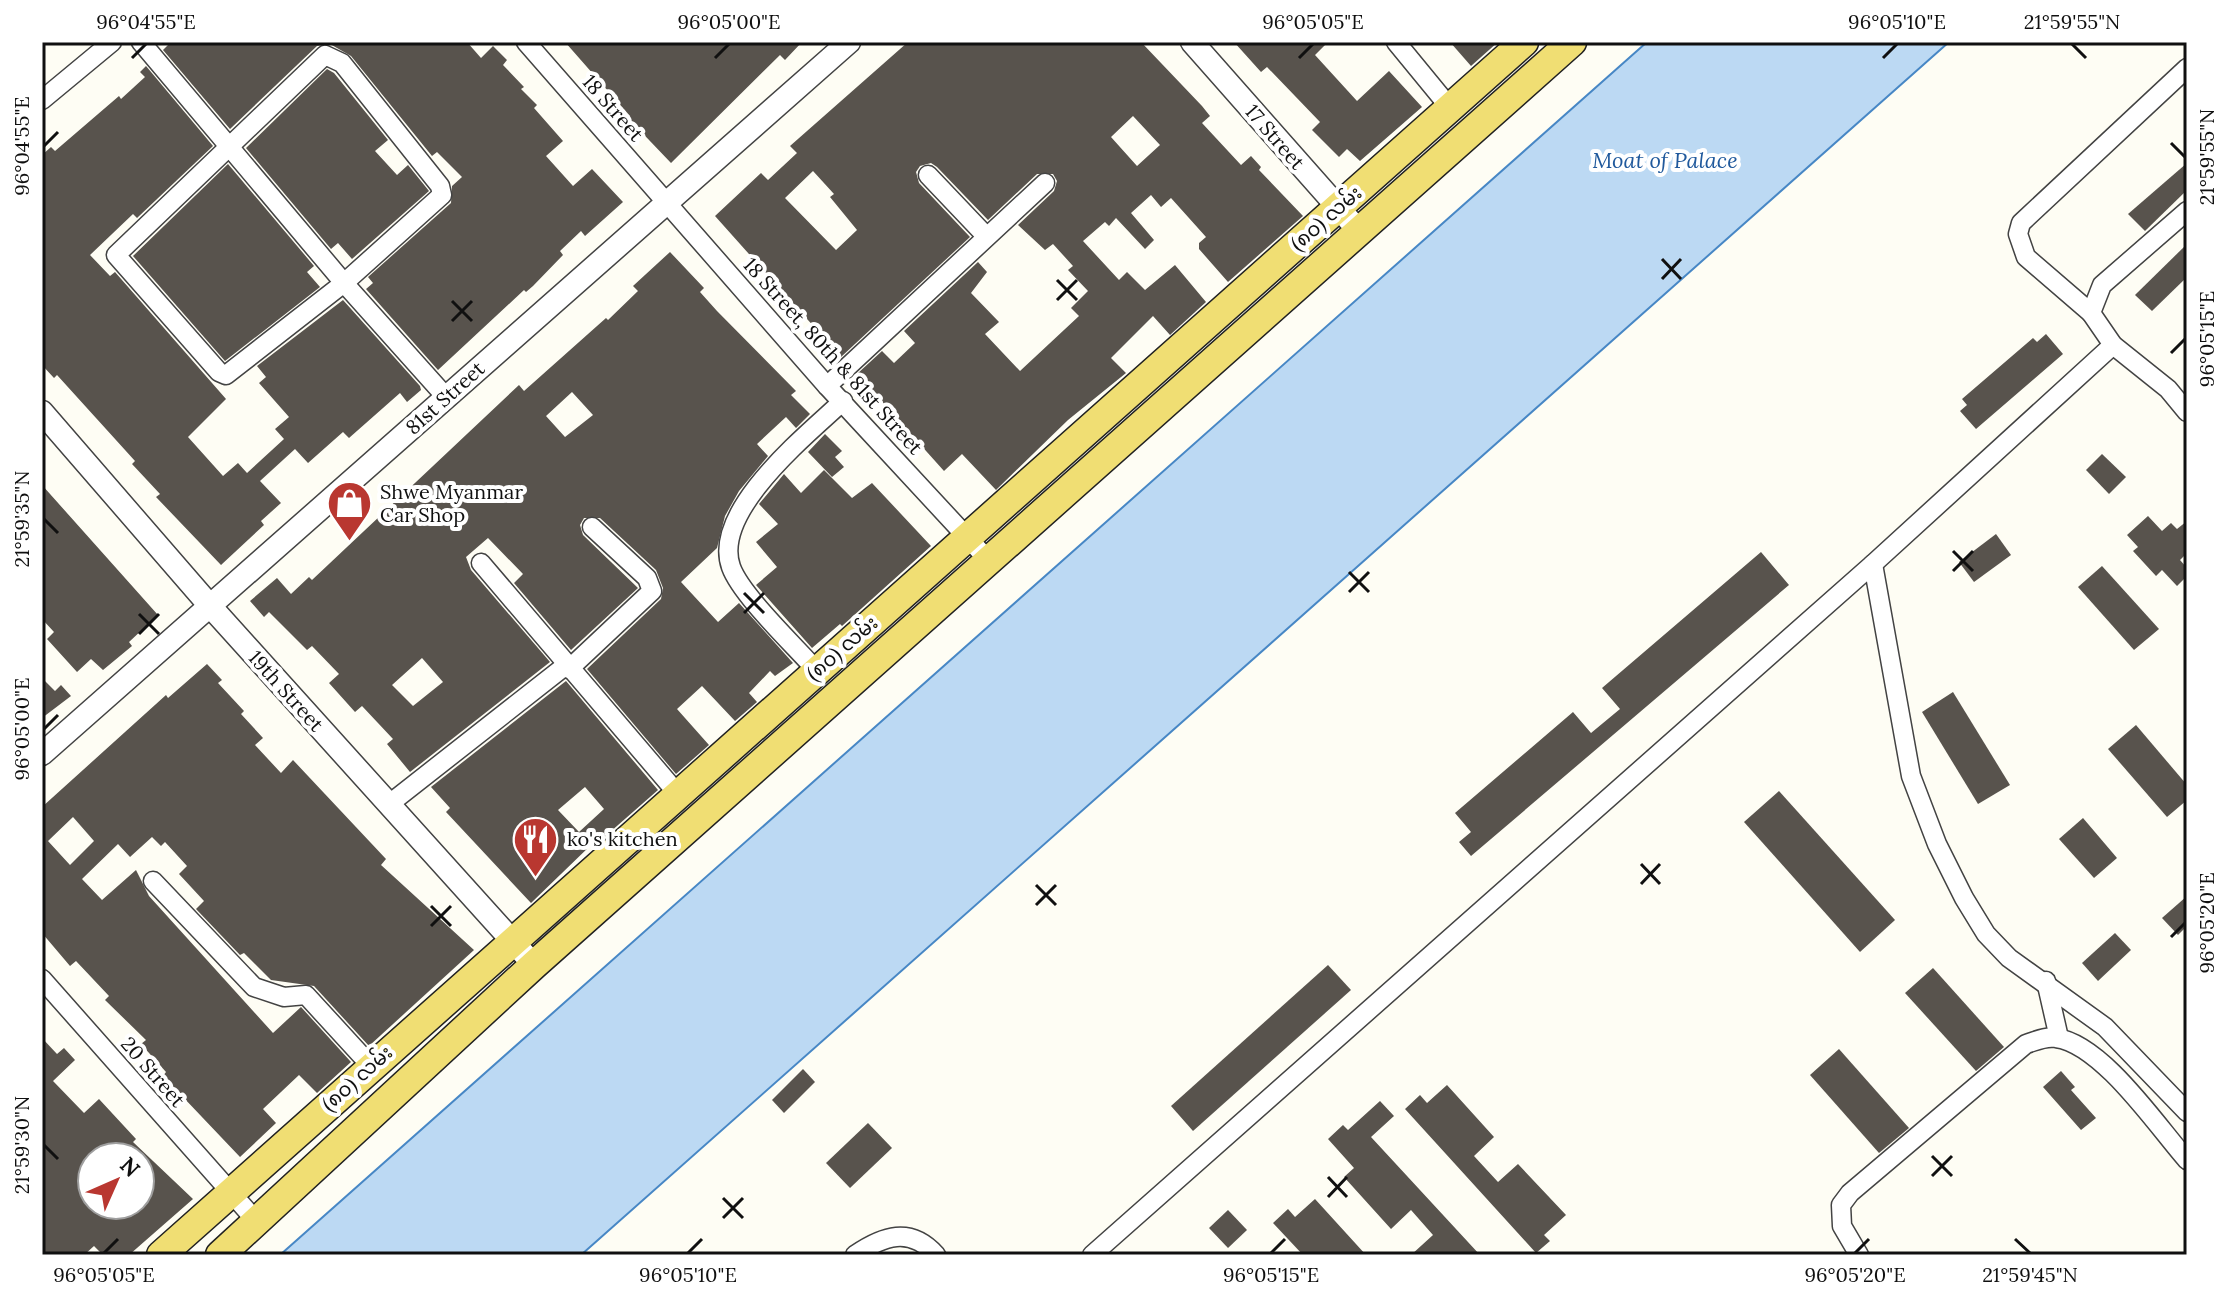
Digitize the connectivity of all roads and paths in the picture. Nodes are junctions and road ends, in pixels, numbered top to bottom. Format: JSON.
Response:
{"nodes":[{"id":1,"x":112,"y":42,"type":"edge"},
{"id":2,"x":141,"y":42,"type":"edge"},
{"id":3,"x":526,"y":42,"type":"edge"},
{"id":4,"x":849,"y":42,"type":"edge"},
{"id":5,"x":1192,"y":42,"type":"edge"},
{"id":6,"x":1396,"y":42,"type":"edge"},
{"id":7,"x":1524,"y":42,"type":"edge"},
{"id":8,"x":1572,"y":42,"type":"edge"},
{"id":9,"x":2187,"y":68,"type":"edge"},
{"id":10,"x":42,"y":100,"type":"edge"},
{"id":11,"x":1451,"y":109,"type":"junction"},
{"id":12,"x":229,"y":146,"type":"junction"},
{"id":13,"x":928,"y":175,"type":"dead end"},
{"id":14,"x":1045,"y":183,"type":"dead end"},
{"id":15,"x":666,"y":203,"type":"junction"},
{"id":16,"x":1337,"y":208,"type":"junction"},
{"id":17,"x":2187,"y":211,"type":"edge"},
{"id":18,"x":1359,"y":231,"type":"junction"},
{"id":19,"x":986,"y":236,"type":"junction"},
{"id":20,"x":344,"y":283,"type":"junction"},
{"id":21,"x":2091,"y":313,"type":"junction"},
{"id":22,"x":2113,"y":345,"type":"junction"},
{"id":23,"x":827,"y":386,"type":"junction"},
{"id":24,"x":446,"y":397,"type":"junction"},
{"id":25,"x":843,"y":401,"type":"junction"},
{"id":26,"x":2187,"y":412,"type":"edge"},
{"id":27,"x":45,"y":423,"type":"edge"},
{"id":28,"x":592,"y":527,"type":"dead end"},
{"id":29,"x":968,"y":537,"type":"junction"},
{"id":30,"x":990,"y":562,"type":"junction"},
{"id":31,"x":481,"y":563,"type":"dead end"},
{"id":32,"x":1873,"y":564,"type":"junction"},
{"id":33,"x":211,"y":607,"type":"junction"},
{"id":34,"x":567,"y":667,"type":"junction"},
{"id":35,"x":816,"y":670,"type":"junction"},
{"id":36,"x":42,"y":754,"type":"edge"},
{"id":37,"x":677,"y":793,"type":"junction"},
{"id":38,"x":388,"y":805,"type":"junction"},
{"id":39,"x":153,"y":881,"type":"dead end"},
{"id":40,"x":511,"y":941,"type":"junction"},
{"id":41,"x":534,"y":965,"type":"junction"},
{"id":42,"x":42,"y":979,"type":"edge"},
{"id":43,"x":2046,"y":981,"type":"junction"},
{"id":44,"x":2059,"y":1038,"type":"junction"},
{"id":45,"x":371,"y":1066,"type":"junction"},
{"id":46,"x":2187,"y":1112,"type":"edge"},
{"id":47,"x":2187,"y":1160,"type":"edge"},
{"id":48,"x":230,"y":1193,"type":"junction"},
{"id":49,"x":258,"y":1223,"type":"junction"},
{"id":50,"x":161,"y":1255,"type":"edge"},
{"id":51,"x":220,"y":1255,"type":"edge"},
{"id":52,"x":855,"y":1255,"type":"edge"},
{"id":53,"x":936,"y":1255,"type":"edge"},
{"id":54,"x":1092,"y":1255,"type":"edge"},
{"id":55,"x":1859,"y":1255,"type":"edge"}],
"edges":[{"from":1,"to":10,"type":"street"},
{"from":2,"to":12,"type":"street"},
{"from":3,"to":15,"type":"street","name":"18 Street"},
{"from":4,"to":15,"type":"street","name":"81st Street"},
{"from":5,"to":16,"type":"street","name":"17 Street"},
{"from":6,"to":11,"type":"street"},
{"from":7,"to":11,"type":"main road","name":"(၈၀) လမ်း"},
{"from":8,"to":18,"type":"main road","name":"(၈၀) လမ်း"},
{"from":9,"to":21,"type":"street"},
{"from":11,"to":16,"type":"main road","name":"(၈၀) လမ်း"},
{"from":12,"to":20,"type":"street"},
{"from":12,"to":20,"type":"street"},
{"from":12,"to":20,"type":"street"},
{"from":13,"to":19,"type":"street"},
{"from":14,"to":19,"type":"street"},
{"from":15,"to":23,"type":"street","name":"18 Street, 80th & 81st Street"},
{"from":15,"to":24,"type":"street","name":"81st Street"},
{"from":16,"to":18,"type":"street","name":"17 Street"},
{"from":16,"to":29,"type":"main road","name":"(၈၀) လမ်း"},
{"from":17,"to":21,"type":"street"},
{"from":18,"to":30,"type":"main road","name":"(၈၀) လမ်း"},
{"from":19,"to":23,"type":"street"},
{"from":20,"to":24,"type":"street"},
{"from":21,"to":22,"type":"street"},
{"from":22,"to":26,"type":"street"},
{"from":22,"to":32,"type":"street"},
{"from":23,"to":25,"type":"street","name":"18 Street, 80th & 81st Street"},
{"from":24,"to":33,"type":"street","name":"81st Street"},
{"from":25,"to":29,"type":"street","name":"18 Street, 80th & 81st Street"},
{"from":25,"to":35,"type":"street"},
{"from":27,"to":33,"type":"street","name":"19th Street"},
{"from":28,"to":34,"type":"street"},
{"from":29,"to":30,"type":"street"},
{"from":29,"to":35,"type":"main road","name":"(၈၀) လမ်း"},
{"from":30,"to":41,"type":"main road","name":"(၈၀) လမ်း"},
{"from":31,"to":34,"type":"street"},
{"from":32,"to":43,"type":"street"},
{"from":32,"to":54,"type":"street"},
{"from":33,"to":36,"type":"street","name":"81st Street"},
{"from":33,"to":38,"type":"street","name":"19th Street"},
{"from":34,"to":37,"type":"street"},
{"from":34,"to":38,"type":"street"},
{"from":35,"to":37,"type":"main road","name":"(၈၀) လမ်း"},
{"from":37,"to":40,"type":"main road","name":"(၈၀) လမ်း"},
{"from":38,"to":40,"type":"street","name":"19th Street"},
{"from":39,"to":45,"type":"street"},
{"from":40,"to":41,"type":"street","name":"19th Street"},
{"from":40,"to":45,"type":"main road","name":"(၈၀) လမ်း"},
{"from":41,"to":49,"type":"main road","name":"(၈၀) လမ်း"},
{"from":42,"to":48,"type":"street","name":"20 Street"},
{"from":43,"to":44,"type":"street"},
{"from":43,"to":46,"type":"street"},
{"from":44,"to":47,"type":"street"},
{"from":44,"to":55,"type":"street"},
{"from":45,"to":48,"type":"main road","name":"(၈၀) လမ်း"},
{"from":48,"to":49,"type":"street","name":"20 Street"},
{"from":48,"to":50,"type":"main road","name":"(၈၀) လမ်း"},
{"from":49,"to":51,"type":"main road","name":"(၈၀) လမ်း"},
{"from":52,"to":53,"type":"street"}]}
